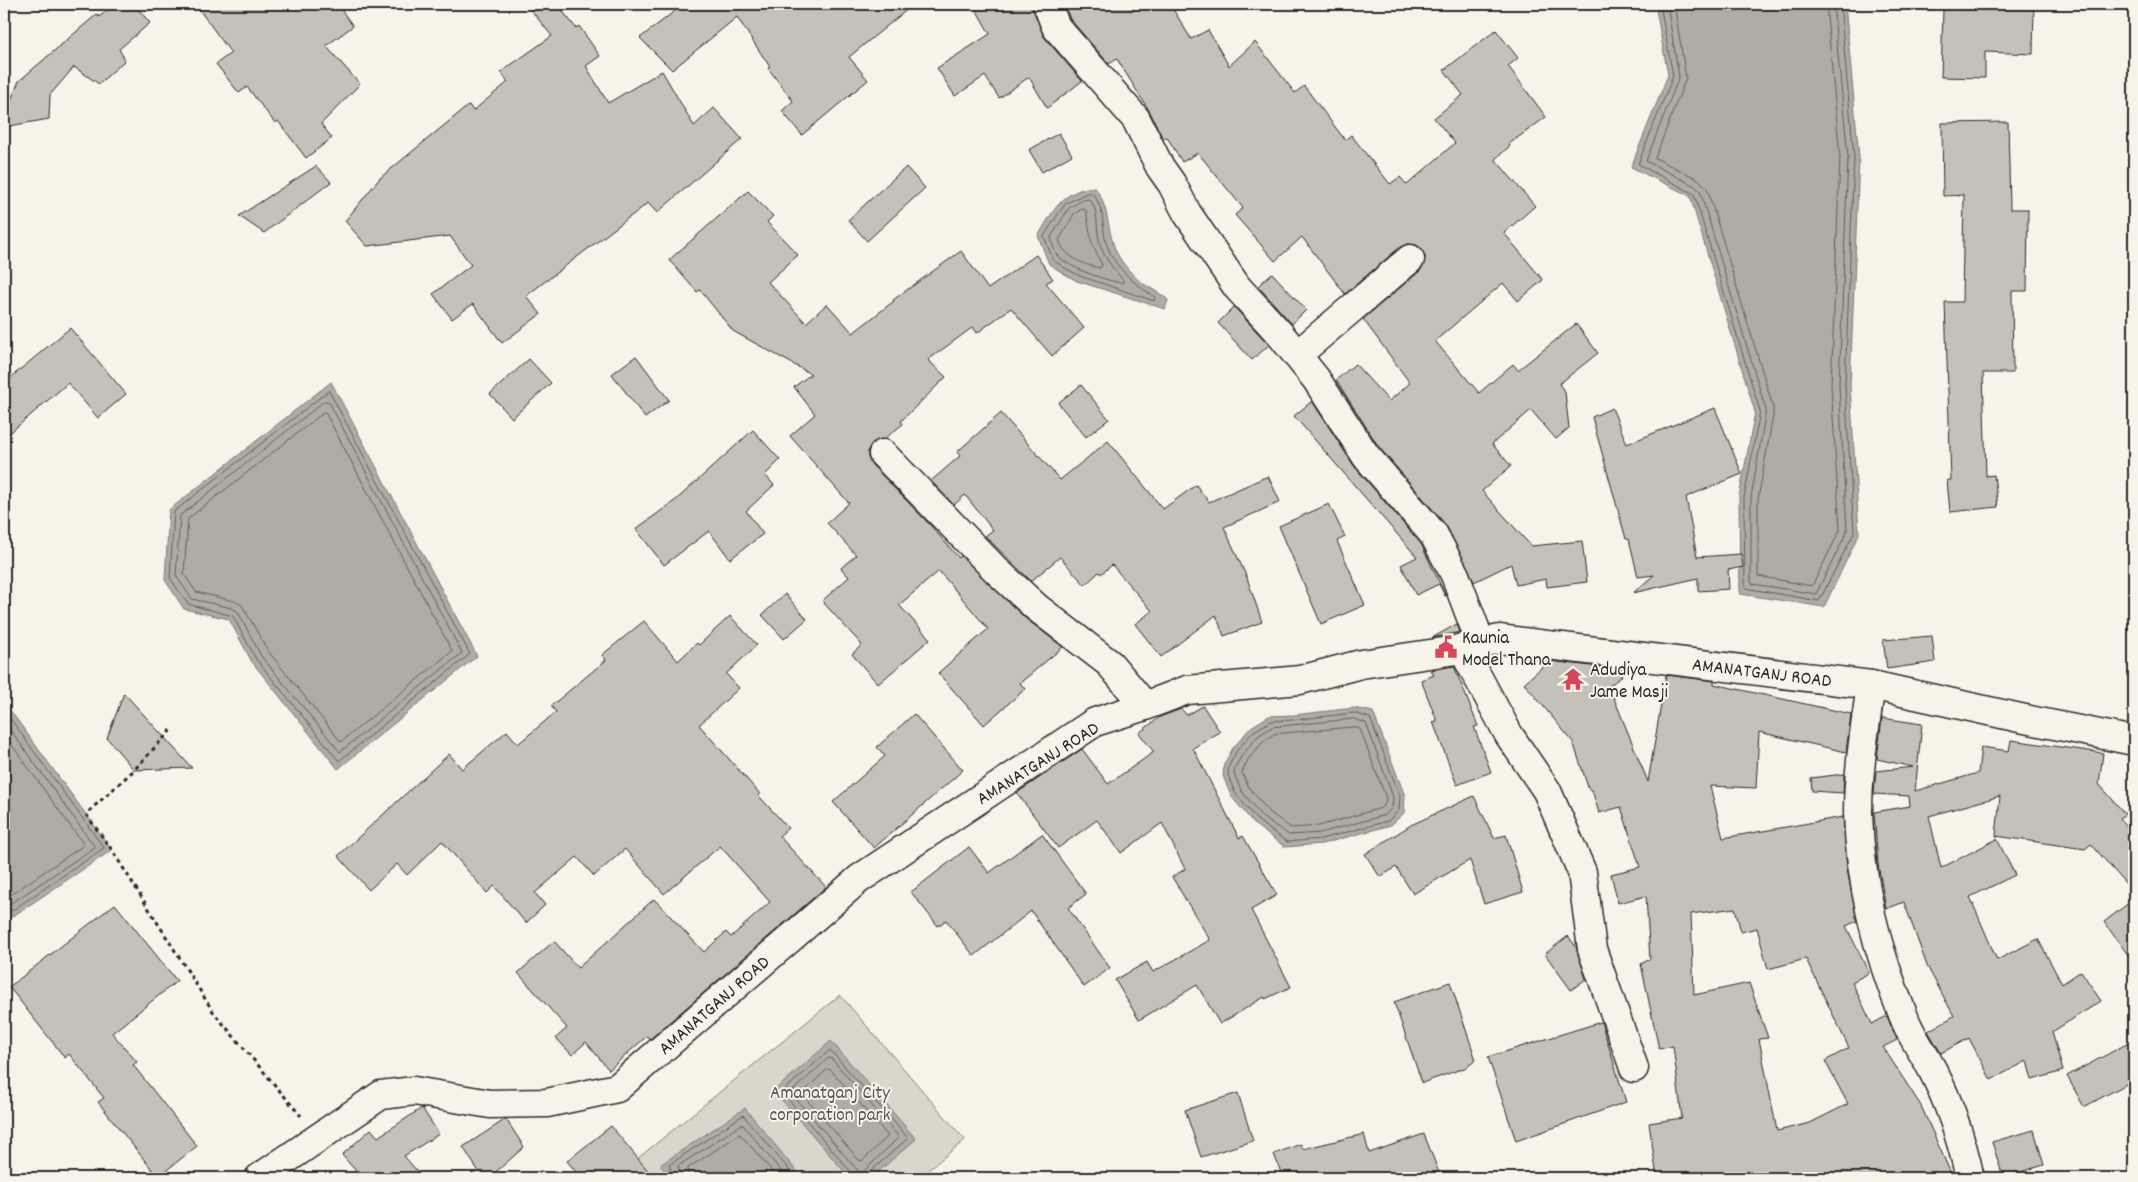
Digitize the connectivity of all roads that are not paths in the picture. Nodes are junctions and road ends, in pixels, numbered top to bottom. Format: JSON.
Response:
{"nodes":[{"id":1,"x":1046,"y":4,"type":"edge"},
{"id":2,"x":1410,"y":259,"type":"dead end"},
{"id":3,"x":1297,"y":355,"type":"junction"},
{"id":4,"x":883,"y":454,"type":"dead end"},
{"id":5,"x":1471,"y":646,"type":"junction"},
{"id":6,"x":1871,"y":685,"type":"junction"},
{"id":7,"x":1146,"y":706,"type":"junction"},
{"id":8,"x":2134,"y":741,"type":"edge"},
{"id":9,"x":1634,"y":1068,"type":"dead end"},
{"id":10,"x":259,"y":1178,"type":"edge"},
{"id":11,"x":1970,"y":1178,"type":"edge"}],
"edges":[{"from":1,"to":3,"type":"street"},
{"from":2,"to":3,"type":"street"},
{"from":3,"to":5,"type":"street"},
{"from":4,"to":7,"type":"street"},
{"from":5,"to":6,"type":"street","name":"AMANATGANJ ROAD"},
{"from":5,"to":7,"type":"street","name":"AMANATGANJ ROAD"},
{"from":5,"to":9,"type":"street"},
{"from":6,"to":8,"type":"street","name":"AMANATGANJ ROAD"},
{"from":6,"to":11,"type":"street"},
{"from":7,"to":10,"type":"street","name":"AMANATGANJ ROAD"}]}
